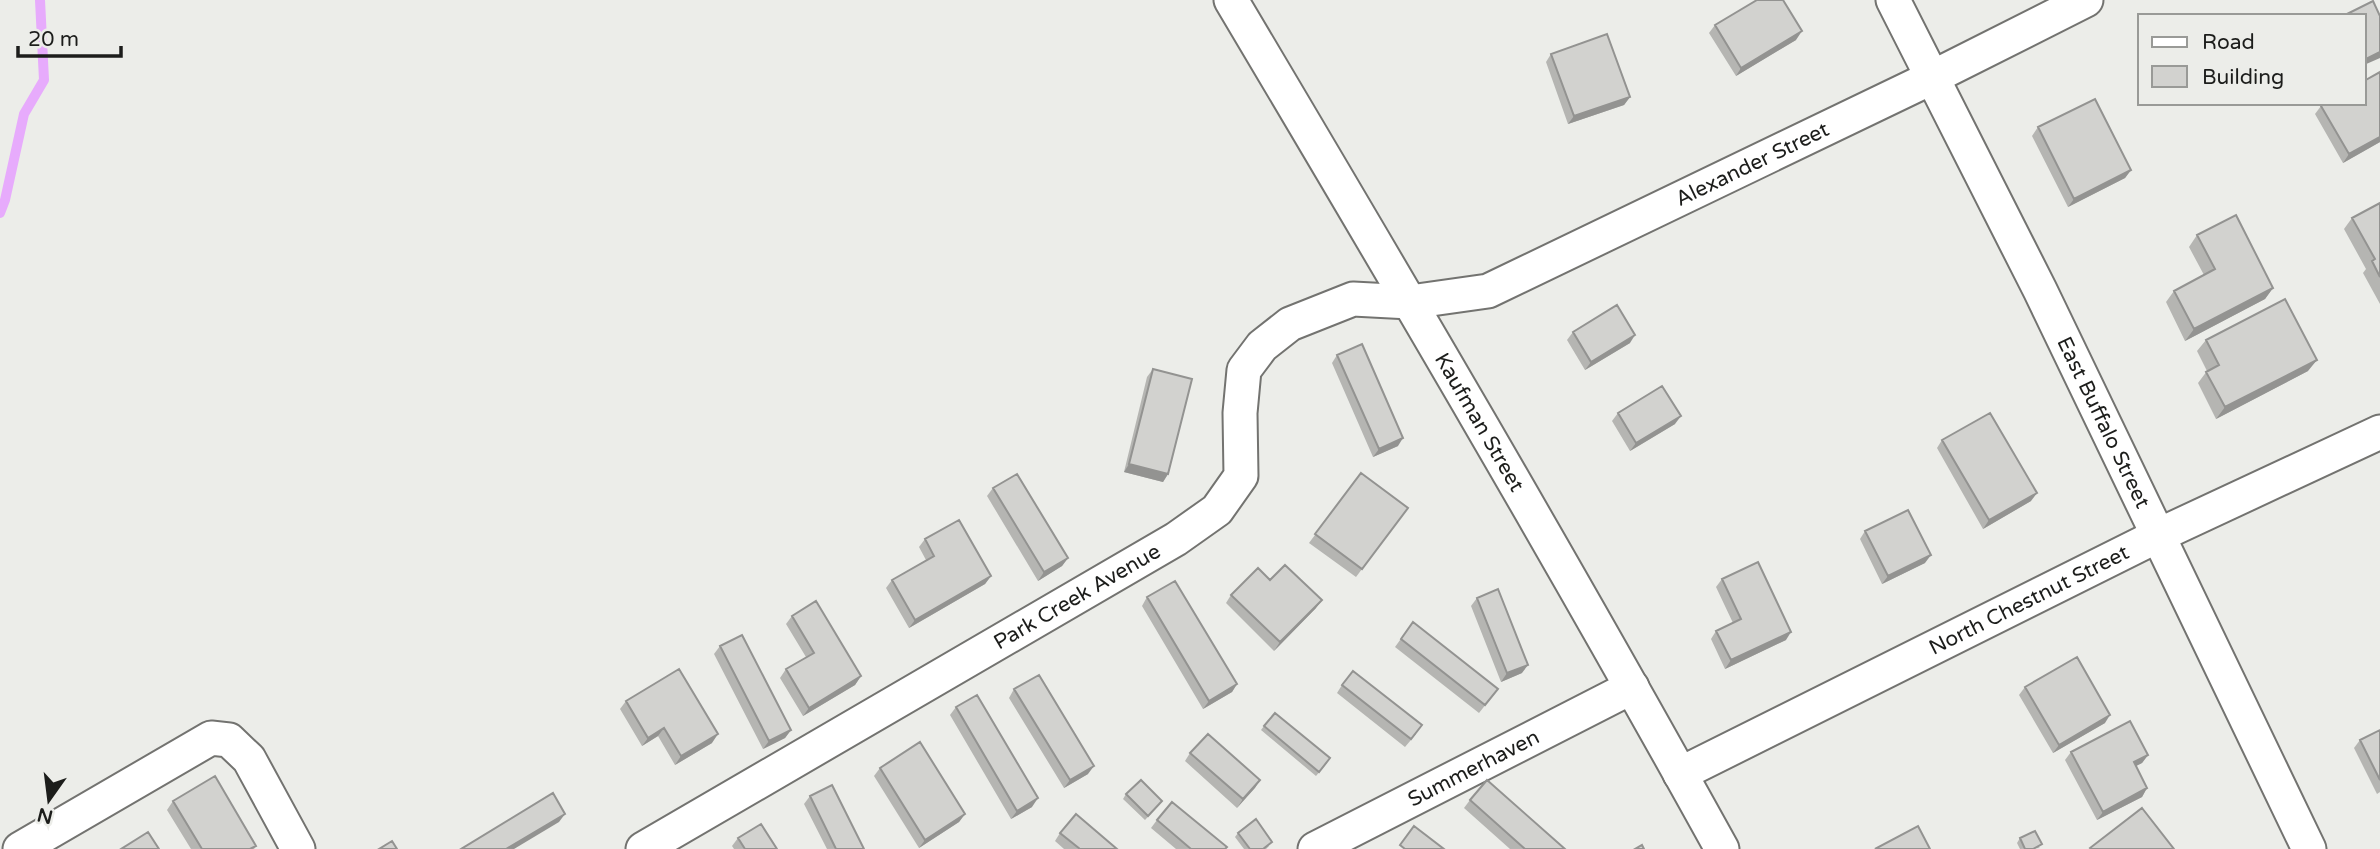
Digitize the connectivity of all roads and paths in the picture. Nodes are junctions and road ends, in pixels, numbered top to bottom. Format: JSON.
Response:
{"nodes":[{"id":1,"x":1231,"y":0,"type":"edge"},
{"id":2,"x":1893,"y":0,"type":"edge"},
{"id":3,"x":2086,"y":0,"type":"edge"},
{"id":4,"x":1933,"y":77,"type":"junction"},
{"id":5,"x":1410,"y":302,"type":"junction"},
{"id":6,"x":2380,"y":432,"type":"edge"},
{"id":7,"x":2157,"y":536,"type":"junction"},
{"id":8,"x":1632,"y":687,"type":"junction"},
{"id":9,"x":1680,"y":774,"type":"junction"},
{"id":10,"x":20,"y":849,"type":"edge"},
{"id":11,"x":298,"y":849,"type":"edge"},
{"id":12,"x":643,"y":849,"type":"edge"},
{"id":13,"x":1315,"y":849,"type":"edge"},
{"id":14,"x":1722,"y":849,"type":"edge"},
{"id":15,"x":2309,"y":849,"type":"edge"}],
"edges":[{"from":1,"to":5,"type":"street","name":"Kaufman Street"},
{"from":2,"to":4,"type":"street","name":"East Buffalo Street"},
{"from":3,"to":4,"type":"street","name":"Alexander Street"},
{"from":4,"to":5,"type":"street","name":"Alexander Street"},
{"from":4,"to":7,"type":"street","name":"East Buffalo Street"},
{"from":5,"to":8,"type":"street","name":"Kaufman Street"},
{"from":5,"to":12,"type":"street","name":"Park Creek Avenue"},
{"from":6,"to":7,"type":"street","name":"North Chestnut Street"},
{"from":7,"to":9,"type":"street","name":"North Chestnut Street"},
{"from":7,"to":15,"type":"street","name":"East Buffalo Street"},
{"from":8,"to":9,"type":"street","name":"Kaufman Street"},
{"from":8,"to":13,"type":"street","name":"Summerhaven"},
{"from":9,"to":14,"type":"street","name":"Kaufman Street"},
{"from":10,"to":11,"type":"street"}]}
